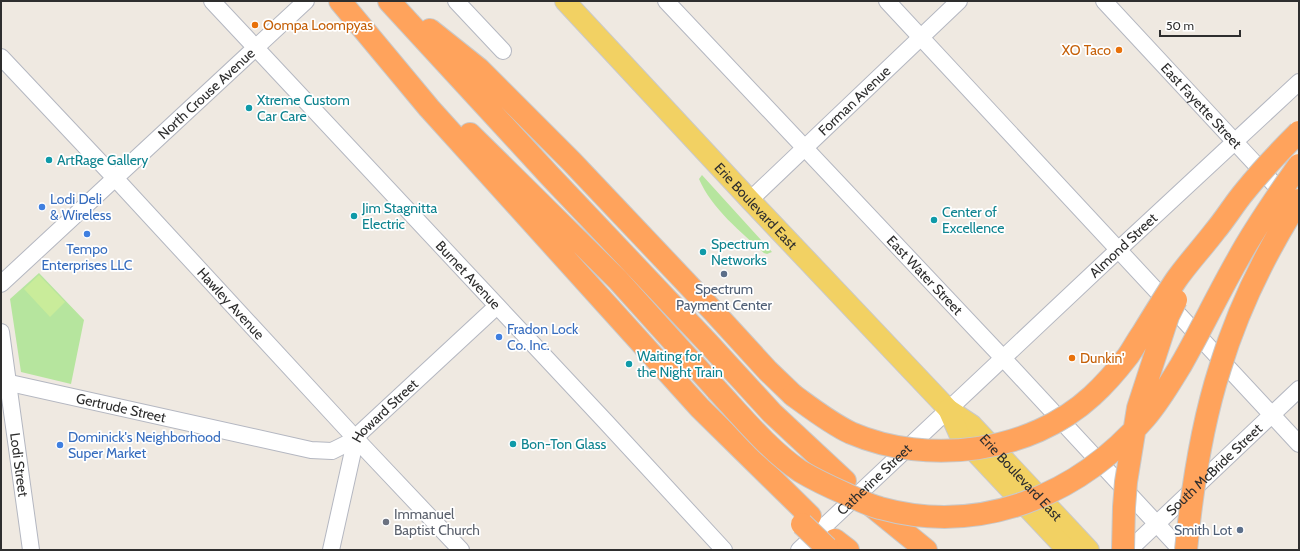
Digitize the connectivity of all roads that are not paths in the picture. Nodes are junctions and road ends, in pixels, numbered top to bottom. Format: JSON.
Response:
{"nodes":[{"id":1,"x":212,"y":1,"type":"edge"},
{"id":2,"x":306,"y":1,"type":"edge"},
{"id":3,"x":389,"y":1,"type":"edge"},
{"id":4,"x":395,"y":1,"type":"edge"},
{"id":5,"x":456,"y":1,"type":"edge"},
{"id":6,"x":565,"y":1,"type":"edge"},
{"id":7,"x":666,"y":1,"type":"edge"},
{"id":8,"x":887,"y":1,"type":"edge"},
{"id":9,"x":959,"y":1,"type":"edge"},
{"id":10,"x":1104,"y":1,"type":"edge"},
{"id":11,"x":342,"y":3,"type":"edge"},
{"id":12,"x":920,"y":37,"type":"junction"},
{"id":13,"x":256,"y":48,"type":"junction"},
{"id":14,"x":503,"y":51,"type":"dead end"},
{"id":15,"x":1,"y":57,"type":"edge"},
{"id":16,"x":1299,"y":82,"type":"edge"},
{"id":17,"x":1299,"y":132,"type":"edge"},
{"id":18,"x":1234,"y":142,"type":"junction"},
{"id":19,"x":804,"y":147,"type":"junction"},
{"id":20,"x":1299,"y":165,"type":"edge"},
{"id":21,"x":115,"y":178,"type":"junction"},
{"id":22,"x":750,"y":200,"type":"junction"},
{"id":23,"x":1299,"y":200,"type":"edge"},
{"id":24,"x":1299,"y":211,"type":"edge"},
{"id":25,"x":1215,"y":231,"type":"junction"},
{"id":26,"x":1118,"y":250,"type":"junction"},
{"id":27,"x":1,"y":284,"type":"edge"},
{"id":28,"x":497,"y":306,"type":"junction"},
{"id":29,"x":1,"y":332,"type":"edge"},
{"id":30,"x":1003,"y":358,"type":"junction"},
{"id":31,"x":4,"y":382,"type":"edge"},
{"id":32,"x":1299,"y":389,"type":"edge"},
{"id":33,"x":948,"y":409,"type":"junction"},
{"id":34,"x":1272,"y":414,"type":"junction"},
{"id":35,"x":356,"y":439,"type":"junction"},
{"id":36,"x":1299,"y":444,"type":"edge"},
{"id":37,"x":1157,"y":524,"type":"junction"},
{"id":38,"x":835,"y":547,"type":"edge"},
{"id":39,"x":31,"y":550,"type":"edge"},
{"id":40,"x":331,"y":550,"type":"edge"},
{"id":41,"x":461,"y":550,"type":"edge"},
{"id":42,"x":724,"y":550,"type":"edge"},
{"id":43,"x":799,"y":550,"type":"edge"},
{"id":44,"x":926,"y":550,"type":"edge"},
{"id":45,"x":1067,"y":550,"type":"edge"},
{"id":46,"x":1090,"y":550,"type":"edge"},
{"id":47,"x":1123,"y":550,"type":"edge"},
{"id":48,"x":1129,"y":550,"type":"edge"},
{"id":49,"x":1181,"y":550,"type":"edge"},
{"id":50,"x":1186,"y":550,"type":"edge"}],
"edges":[{"from":1,"to":13,"type":"street","name":"Burnet Avenue"},
{"from":2,"to":13,"type":"street","name":"North Crouse Avenue"},
{"from":3,"to":44,"type":"highway","bridge":true},
{"from":4,"to":25,"type":"highway","bridge":true},
{"from":5,"to":14,"type":"street"},
{"from":6,"to":22,"type":"main road","name":"Erie Boulevard East"},
{"from":7,"to":19,"type":"street","name":"East Water Street"},
{"from":8,"to":12,"type":"street"},
{"from":9,"to":12,"type":"street","name":"Forman Avenue"},
{"from":10,"to":18,"type":"street","name":"East Fayette Street"},
{"from":11,"to":20,"type":"highway","bridge":true},
{"from":11,"to":38,"type":"highway"},
{"from":12,"to":19,"type":"street","name":"Forman Avenue"},
{"from":12,"to":26,"type":"street"},
{"from":13,"to":21,"type":"street","name":"North Crouse Avenue"},
{"from":13,"to":28,"type":"street","name":"Burnet Avenue"},
{"from":15,"to":21,"type":"street","name":"Hawley Avenue"},
{"from":16,"to":18,"type":"street","name":"Almond Street"},
{"from":17,"to":25,"type":"highway","bridge":true},
{"from":18,"to":24,"type":"street","name":"East Fayette Street"},
{"from":18,"to":26,"type":"street","name":"Almond Street"},
{"from":19,"to":22,"type":"street","name":"Forman Avenue"},
{"from":19,"to":30,"type":"street","name":"East Water Street"},
{"from":21,"to":27,"type":"street","name":"North Crouse Avenue"},
{"from":21,"to":35,"type":"street","name":"Hawley Avenue"},
{"from":22,"to":33,"type":"main road","name":"Erie Boulevard East"},
{"from":23,"to":50,"type":"highway","bridge":true},
{"from":25,"to":47,"type":"highway","bridge":true},
{"from":26,"to":30,"type":"street","name":"Almond Street"},
{"from":26,"to":34,"type":"street"},
{"from":28,"to":35,"type":"street","name":"Howard Street"},
{"from":28,"to":42,"type":"street","name":"Burnet Avenue"},
{"from":29,"to":31,"type":"street","name":"Lodi Street"},
{"from":30,"to":33,"type":"street","name":"Almond Street"},
{"from":30,"to":37,"type":"street","name":"East Water Street"},
{"from":31,"to":35,"type":"street","name":"Gertrude Street"},
{"from":31,"to":39,"type":"street","name":"Lodi Street"},
{"from":32,"to":34,"type":"street","name":"South McBride Street"},
{"from":33,"to":43,"type":"street","name":"Catherine Street"},
{"from":33,"to":45,"type":"main road","name":"Erie Boulevard East"},
{"from":33,"to":46,"type":"main road","name":"Erie Boulevard East"},
{"from":34,"to":36,"type":"street"},
{"from":34,"to":37,"type":"street","name":"South McBride Street"},
{"from":35,"to":40,"type":"street","name":"Howard Street"},
{"from":35,"to":41,"type":"street","name":"Hawley Avenue"},
{"from":37,"to":48,"type":"street","name":"South McBride Street"},
{"from":37,"to":49,"type":"street","name":"East Water Street"}]}
